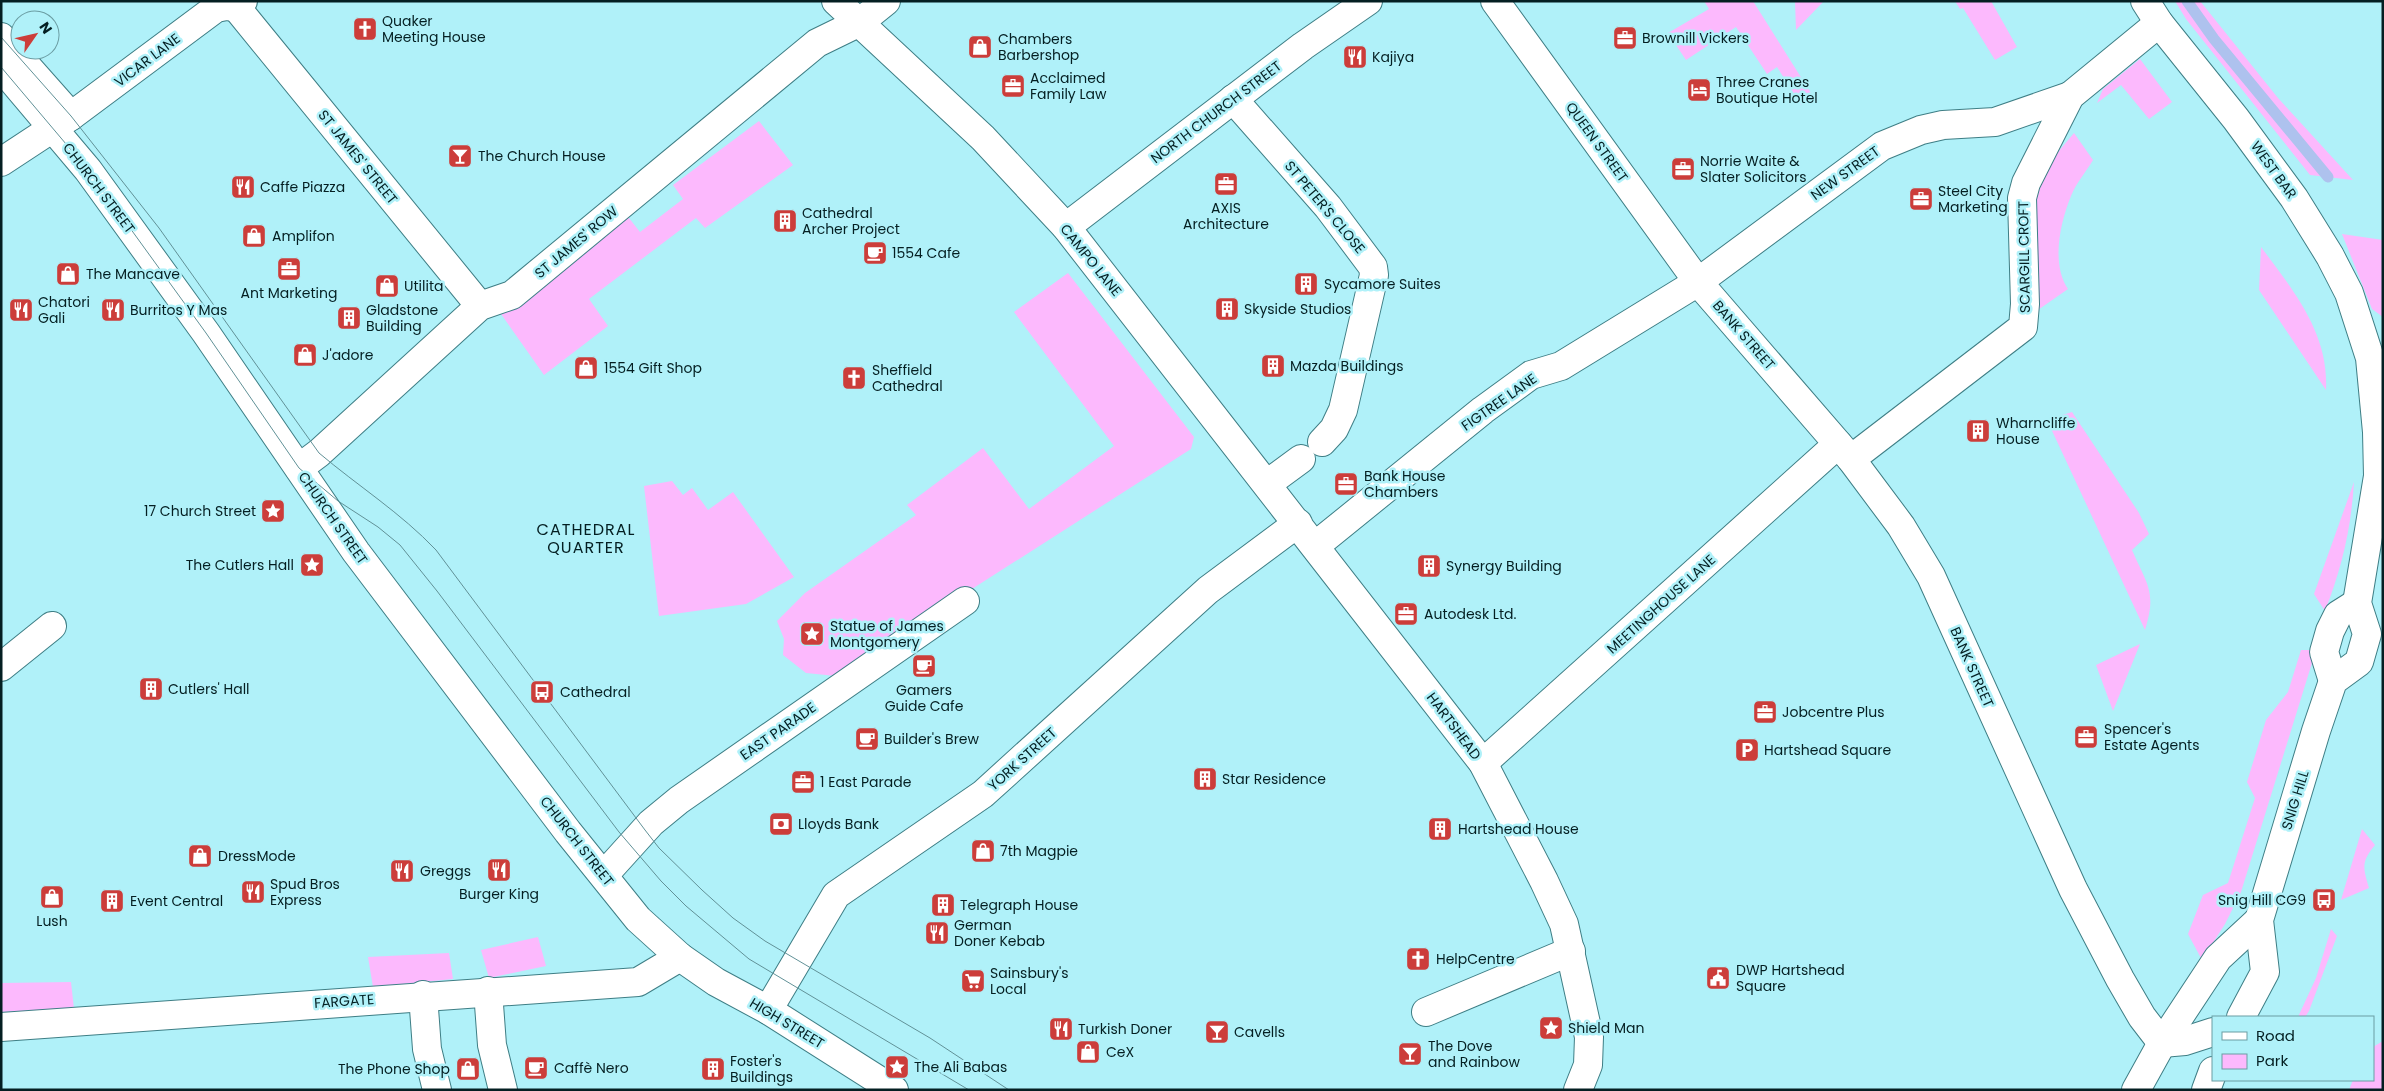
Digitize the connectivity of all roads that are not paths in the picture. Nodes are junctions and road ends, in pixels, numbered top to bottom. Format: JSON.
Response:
{"nodes":[{"id":1,"x":836,"y":1,"type":"edge"},
{"id":2,"x":886,"y":1,"type":"edge"},
{"id":3,"x":1368,"y":1,"type":"edge"},
{"id":4,"x":1495,"y":1,"type":"edge"},
{"id":5,"x":239,"y":4,"type":"edge"},
{"id":6,"x":2152,"y":12,"type":"edge"},
{"id":7,"x":860,"y":22,"type":"junction"},
{"id":8,"x":1,"y":37,"type":"edge"},
{"id":9,"x":1,"y":67,"type":"edge"},
{"id":10,"x":2070,"y":96,"type":"junction"},
{"id":11,"x":1233,"y":99,"type":"junction"},
{"id":12,"x":62,"y":122,"type":"junction"},
{"id":13,"x":1,"y":162,"type":"edge"},
{"id":14,"x":1066,"y":227,"type":"junction"},
{"id":15,"x":1698,"y":282,"type":"junction"},
{"id":16,"x":480,"y":306,"type":"junction"},
{"id":17,"x":2376,"y":357,"type":"edge"},
{"id":18,"x":1844,"y":452,"type":"junction"},
{"id":19,"x":299,"y":468,"type":"junction"},
{"id":20,"x":1267,"y":484,"type":"junction"},
{"id":21,"x":1298,"y":523,"type":"junction"},
{"id":22,"x":1315,"y":546,"type":"junction"},
{"id":23,"x":965,"y":601,"type":"dead end"},
{"id":24,"x":2357,"y":603,"type":"junction"},
{"id":25,"x":52,"y":626,"type":"dead end"},
{"id":26,"x":1,"y":667,"type":"edge"},
{"id":27,"x":2333,"y":681,"type":"junction"},
{"id":28,"x":1483,"y":764,"type":"junction"},
{"id":29,"x":604,"y":876,"type":"junction"},
{"id":30,"x":2259,"y":920,"type":"junction"},
{"id":31,"x":1571,"y":951,"type":"junction"},
{"id":32,"x":680,"y":957,"type":"junction"},
{"id":33,"x":488,"y":991,"type":"junction"},
{"id":34,"x":423,"y":995,"type":"junction"},
{"id":35,"x":768,"y":1010,"type":"junction"},
{"id":36,"x":1426,"y":1012,"type":"dead end"},
{"id":37,"x":2242,"y":1016,"type":"edge"},
{"id":38,"x":1,"y":1026,"type":"edge"},
{"id":39,"x":2212,"y":1032,"type":"edge"},
{"id":40,"x":2162,"y":1043,"type":"junction"},
{"id":41,"x":2212,"y":1074,"type":"edge"},
{"id":42,"x":437,"y":1090,"type":"edge"},
{"id":43,"x":503,"y":1090,"type":"edge"},
{"id":44,"x":894,"y":1090,"type":"edge"},
{"id":45,"x":1578,"y":1090,"type":"edge"},
{"id":46,"x":2136,"y":1090,"type":"edge"},
{"id":47,"x":2206,"y":1090,"type":"edge"}],
"edges":[{"from":1,"to":7,"type":"street","name":"CAMPO LANE"},
{"from":2,"to":7,"type":"street","name":"ST JAMES' ROW"},
{"from":3,"to":11,"type":"street","name":"NORTH CHURCH STREET"},
{"from":4,"to":15,"type":"street","name":"QUEEN STREET"},
{"from":5,"to":12,"type":"street","name":"VICAR LANE"},
{"from":5,"to":16,"type":"street","name":"ST JAMES' STREET"},
{"from":6,"to":10,"type":"street","name":"SCARGILL CROFT"},
{"from":6,"to":17,"type":"street","name":"WEST BAR"},
{"from":7,"to":14,"type":"street","name":"CAMPO LANE"},
{"from":7,"to":16,"type":"street","name":"ST JAMES' ROW"},
{"from":8,"to":12,"type":"street","name":"CHURCH STREET"},
{"from":9,"to":12,"type":"street","name":"CHURCH STREET"},
{"from":10,"to":15,"type":"street","name":"NEW STREET"},
{"from":10,"to":18,"type":"street","name":"SCARGILL CROFT"},
{"from":11,"to":14,"type":"street","name":"NORTH CHURCH STREET"},
{"from":11,"to":20,"type":"street","name":"ST PETER'S CLOSE"},
{"from":12,"to":13,"type":"street","name":"VICAR LANE"},
{"from":12,"to":19,"type":"street","name":"CHURCH STREET"},
{"from":14,"to":20,"type":"street","name":"CAMPO LANE"},
{"from":15,"to":18,"type":"street","name":"BANK STREET"},
{"from":15,"to":22,"type":"street","name":"FIGTREE LANE"},
{"from":16,"to":19,"type":"street","name":"ST JAMES' ROW"},
{"from":17,"to":24,"type":"street"},
{"from":18,"to":28,"type":"street","name":"MEETINGHOUSE LANE"},
{"from":18,"to":40,"type":"street","name":"BANK STREET"},
{"from":19,"to":29,"type":"street","name":"CHURCH STREET"},
{"from":20,"to":21,"type":"street","name":"CAMPO LANE"},
{"from":21,"to":22,"type":"street","name":"CAMPO LANE"},
{"from":21,"to":35,"type":"street","name":"YORK STREET"},
{"from":22,"to":28,"type":"street","name":"HARTSHEAD"},
{"from":23,"to":29,"type":"street","name":"EAST PARADE"},
{"from":24,"to":27,"type":"street"},
{"from":24,"to":27,"type":"street"},
{"from":25,"to":26,"type":"street"},
{"from":27,"to":30,"type":"street","name":"SNIG HILL"},
{"from":28,"to":31,"type":"street","name":"HARTSHEAD"},
{"from":29,"to":32,"type":"street","name":"CHURCH STREET"},
{"from":30,"to":37,"type":"street","name":"SNIG HILL"},
{"from":30,"to":40,"type":"street","name":"SNIG HILL"},
{"from":31,"to":36,"type":"street"},
{"from":31,"to":45,"type":"street","name":"HARTSHEAD"},
{"from":32,"to":33,"type":"street","name":"FARGATE"},
{"from":32,"to":35,"type":"street","name":"HIGH STREET"},
{"from":33,"to":34,"type":"street","name":"FARGATE"},
{"from":33,"to":43,"type":"street"},
{"from":34,"to":38,"type":"street","name":"FARGATE"},
{"from":34,"to":42,"type":"street"},
{"from":35,"to":44,"type":"street","name":"HIGH STREET"},
{"from":39,"to":40,"type":"street"},
{"from":40,"to":46,"type":"street","name":"SNIG HILL"},
{"from":41,"to":47,"type":"street"}]}
